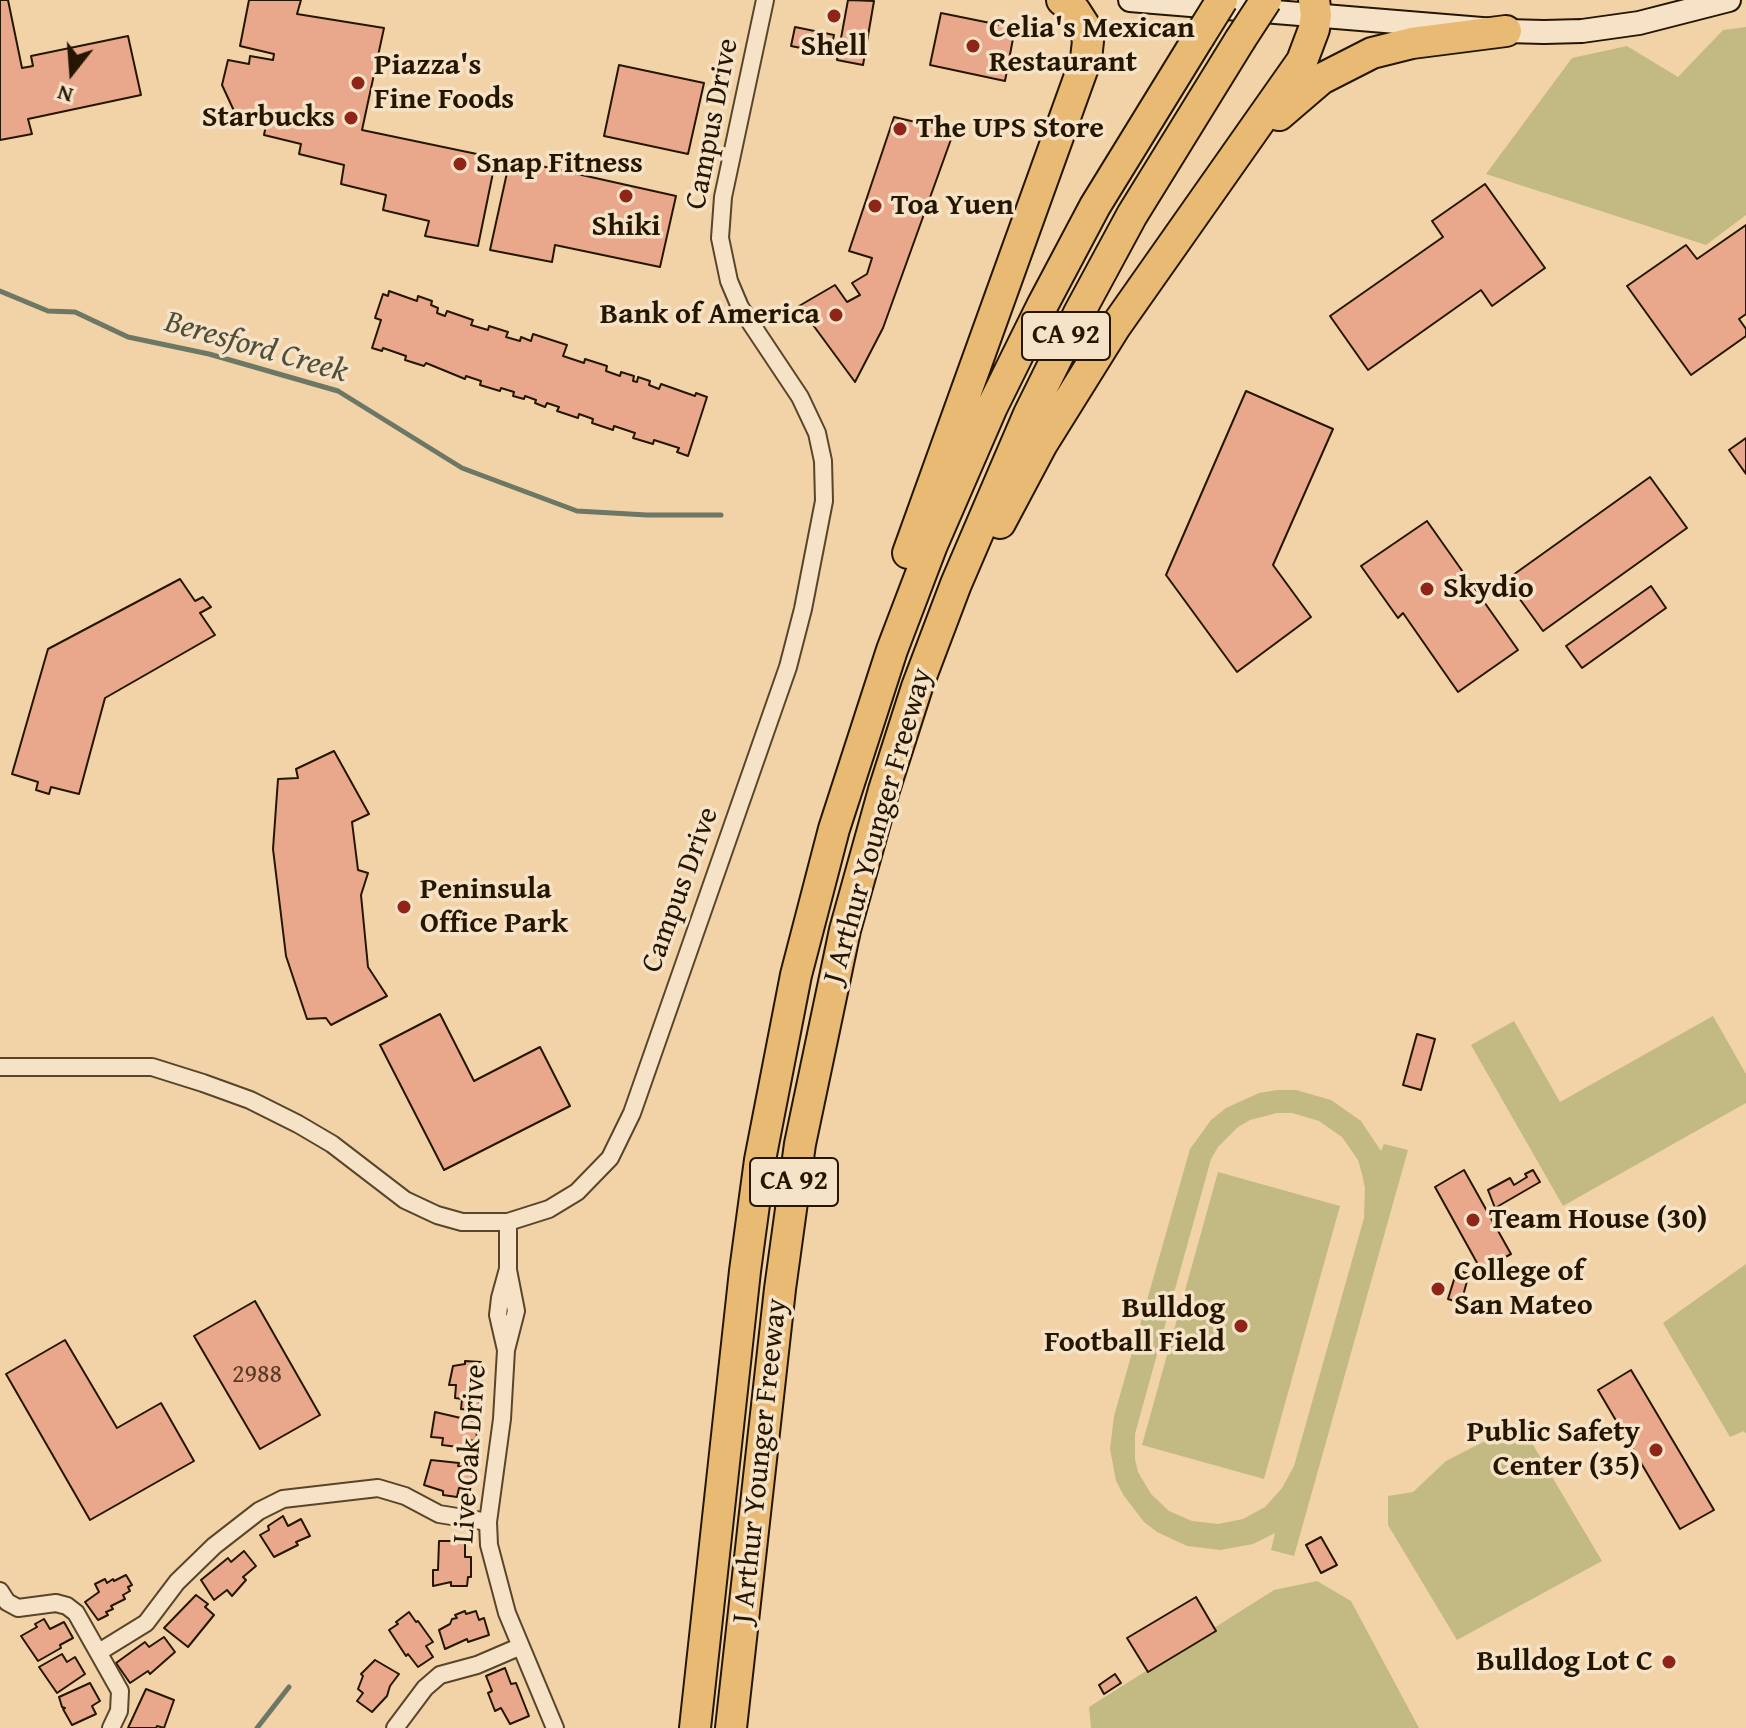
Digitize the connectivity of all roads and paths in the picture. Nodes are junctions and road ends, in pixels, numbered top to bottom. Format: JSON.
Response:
{"nodes":[{"id":1,"x":765,"y":0,"type":"edge"},
{"id":2,"x":1062,"y":0,"type":"edge"},
{"id":3,"x":1130,"y":0,"type":"edge"},
{"id":4,"x":1200,"y":0,"type":"edge"},
{"id":5,"x":1222,"y":0,"type":"edge"},
{"id":6,"x":1266,"y":0,"type":"edge"},
{"id":7,"x":1729,"y":0,"type":"edge"},
{"id":8,"x":1321,"y":5,"type":"edge"},
{"id":9,"x":1506,"y":31,"type":"junction"},
{"id":10,"x":1189,"y":36,"type":"junction"},
{"id":11,"x":1232,"y":160,"type":"junction"},
{"id":12,"x":930,"y":651,"type":"junction"},
{"id":13,"x":856,"y":757,"type":"junction"},
{"id":14,"x":0,"y":1067,"type":"edge"},
{"id":15,"x":508,"y":1222,"type":"junction"},
{"id":16,"x":488,"y":1522,"type":"junction"},
{"id":17,"x":0,"y":1591,"type":"edge"},
{"id":18,"x":519,"y":1647,"type":"junction"},
{"id":19,"x":99,"y":1652,"type":"junction"},
{"id":20,"x":111,"y":1728,"type":"edge"},
{"id":21,"x":395,"y":1728,"type":"edge"},
{"id":22,"x":555,"y":1728,"type":"edge"},
{"id":23,"x":695,"y":1728,"type":"edge"},
{"id":24,"x":731,"y":1728,"type":"edge"}],
"edges":[{"from":1,"to":15,"type":"street","name":"Campus Drive"},
{"from":2,"to":13,"type":"highway"},
{"from":3,"to":8,"type":"main road"},
{"from":4,"to":10,"type":"highway"},
{"from":5,"to":10,"type":"highway","name":"J Arthur Younger Freeway","number":"CA 92","bridge":true},
{"from":6,"to":12,"type":"highway","name":"J Arthur Younger Freeway","number":"CA 92","bridge":true},
{"from":7,"to":9,"type":"main road"},
{"from":8,"to":9,"type":"main road"},
{"from":8,"to":11,"type":"highway"},
{"from":9,"to":11,"type":"highway"},
{"from":10,"to":13,"type":"highway","name":"J Arthur Younger Freeway","number":"CA 92"},
{"from":11,"to":12,"type":"highway"},
{"from":12,"to":24,"type":"highway","name":"J Arthur Younger Freeway","number":"CA 92"},
{"from":13,"to":23,"type":"highway","name":"J Arthur Younger Freeway","number":"CA 92"},
{"from":14,"to":15,"type":"street","name":"Campus Drive"},
{"from":15,"to":16,"type":"street","name":"Live Oak Drive"},
{"from":16,"to":18,"type":"street","name":"Live Oak Drive"},
{"from":16,"to":19,"type":"street"},
{"from":17,"to":19,"type":"street"},
{"from":18,"to":21,"type":"street"},
{"from":18,"to":22,"type":"street","name":"Live Oak Drive"},
{"from":19,"to":20,"type":"street"}]}
